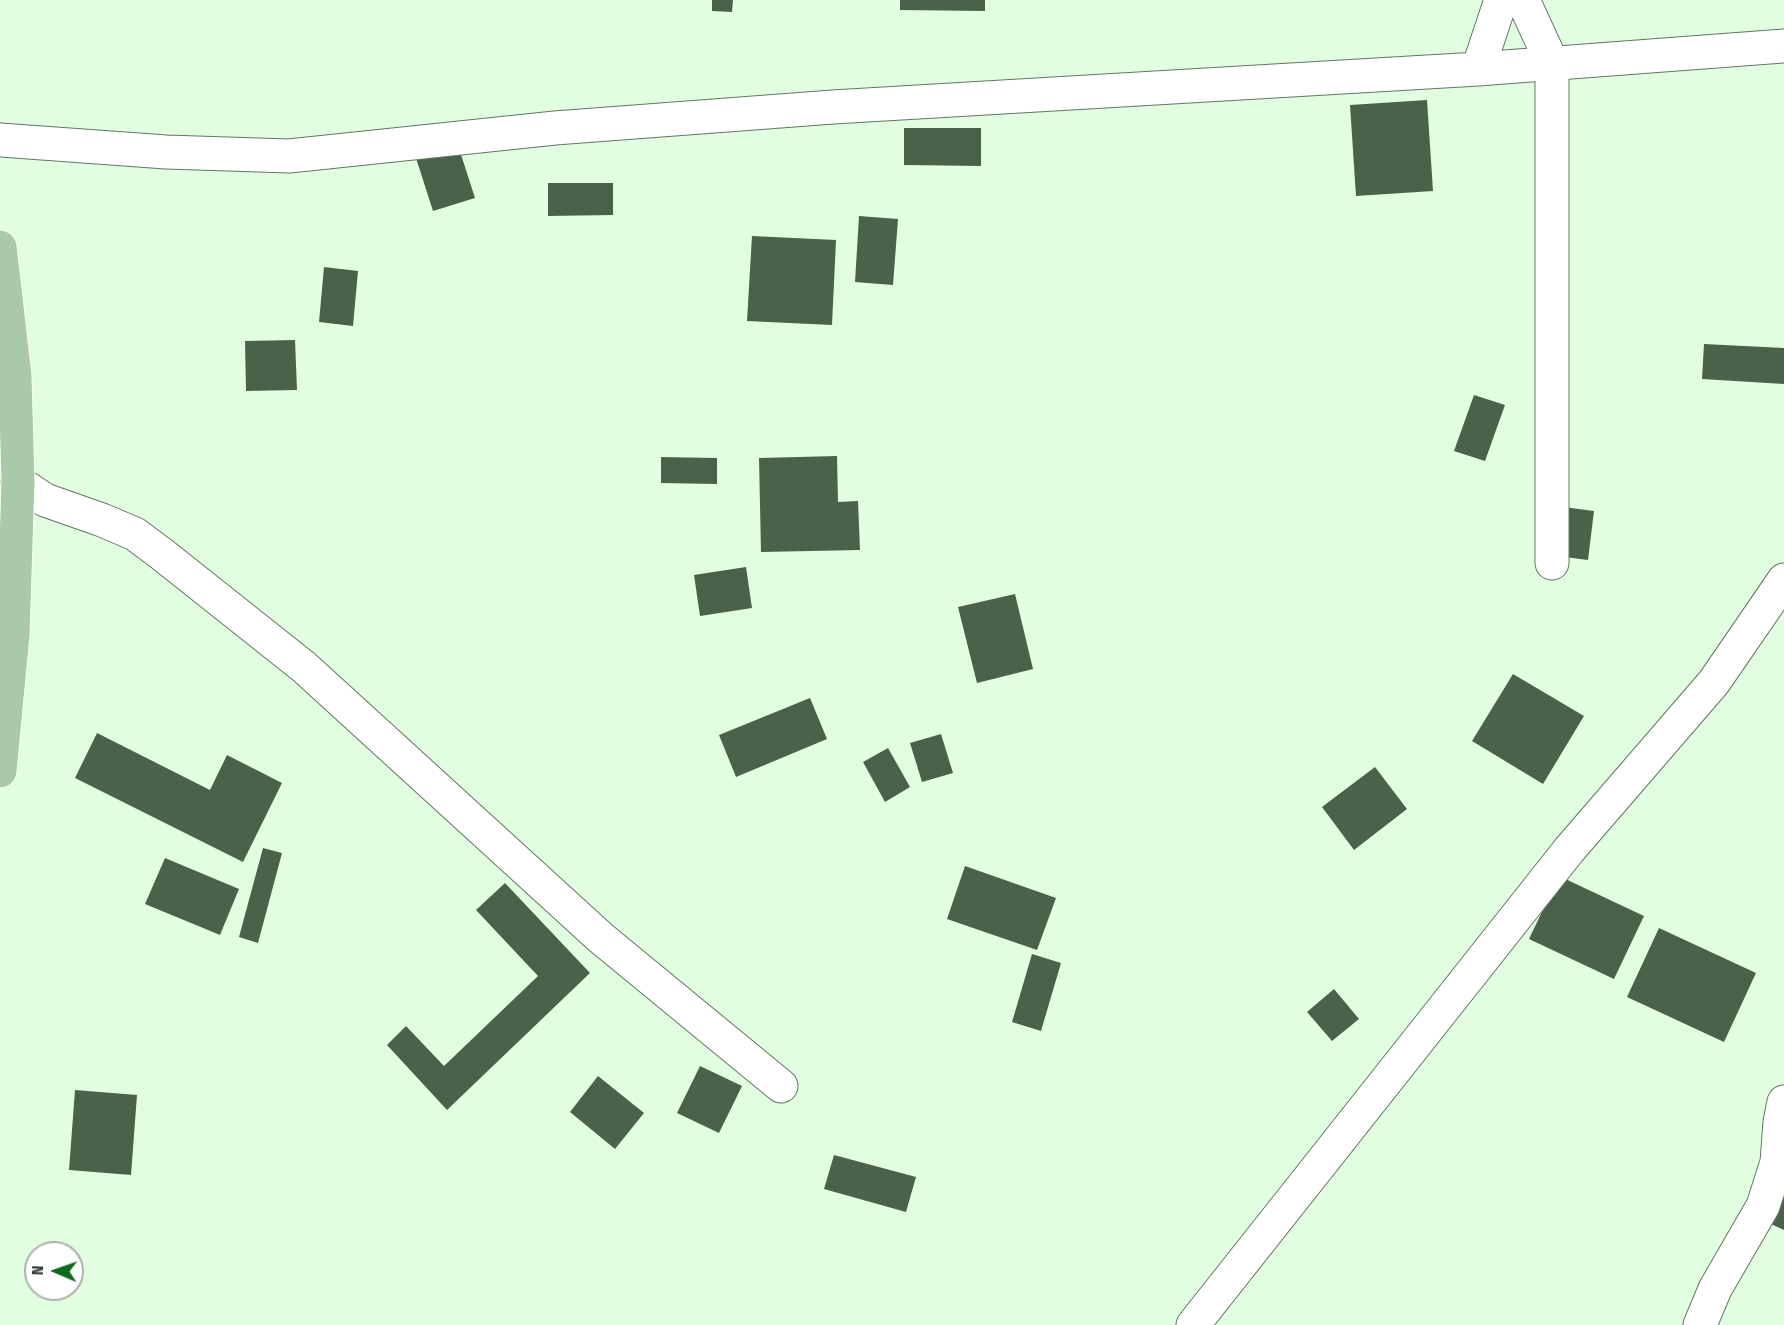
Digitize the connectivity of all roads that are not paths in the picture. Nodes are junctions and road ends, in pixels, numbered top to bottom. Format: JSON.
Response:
{"nodes":[{"id":1,"x":1501,"y":0,"type":"edge"},
{"id":2,"x":1522,"y":0,"type":"edge"},
{"id":3,"x":1784,"y":46,"type":"edge"},
{"id":4,"x":1552,"y":63,"type":"junction"},
{"id":5,"x":1478,"y":69,"type":"junction"},
{"id":6,"x":0,"y":140,"type":"edge"},
{"id":7,"x":0,"y":247,"type":"edge"},
{"id":8,"x":18,"y":482,"type":"junction"},
{"id":9,"x":1552,"y":563,"type":"dead end"},
{"id":10,"x":1784,"y":580,"type":"edge"},
{"id":11,"x":0,"y":771,"type":"edge"},
{"id":12,"x":781,"y":1086,"type":"dead end"},
{"id":13,"x":1784,"y":1102,"type":"edge"},
{"id":14,"x":1193,"y":1325,"type":"edge"},
{"id":15,"x":1700,"y":1325,"type":"edge"}],
"edges":[{"from":1,"to":5,"type":"street"},
{"from":2,"to":4,"type":"street"},
{"from":3,"to":4,"type":"street"},
{"from":4,"to":5,"type":"street"},
{"from":4,"to":9,"type":"street"},
{"from":5,"to":6,"type":"street"},
{"from":7,"to":8,"type":"main road"},
{"from":8,"to":11,"type":"main road"},
{"from":8,"to":12,"type":"street"},
{"from":10,"to":14,"type":"street"},
{"from":13,"to":15,"type":"street"}]}
